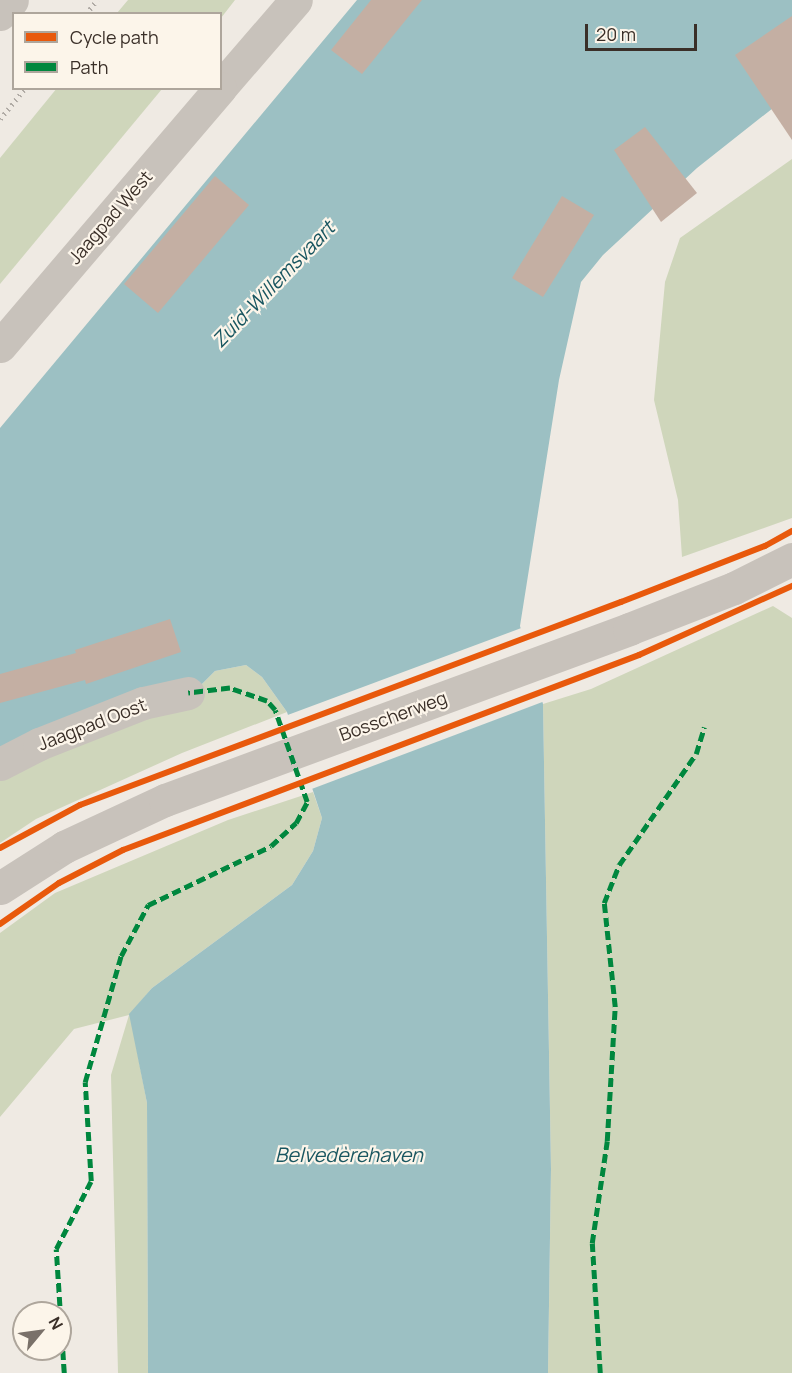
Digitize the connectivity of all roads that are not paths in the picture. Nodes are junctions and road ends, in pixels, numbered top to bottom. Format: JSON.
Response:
{"nodes":[{"id":1,"x":12,"y":0,"type":"edge"},
{"id":2,"x":296,"y":0,"type":"edge"},
{"id":3,"x":0,"y":14,"type":"edge"},
{"id":4,"x":222,"y":86,"type":"edge"},
{"id":5,"x":218,"y":90,"type":"edge"},
{"id":6,"x":0,"y":346,"type":"edge"},
{"id":7,"x":792,"y":559,"type":"edge"},
{"id":8,"x":188,"y":693,"type":"dead end"},
{"id":9,"x":0,"y":764,"type":"edge"},
{"id":10,"x":0,"y":888,"type":"edge"}],
"edges":[{"from":1,"to":3,"type":"street"},
{"from":2,"to":4,"type":"street","name":"Jaagpad West"},
{"from":5,"to":6,"type":"street","name":"Jaagpad West"},
{"from":7,"to":10,"type":"street","name":"Bosscherweg"},
{"from":8,"to":9,"type":"street","name":"Jaagpad Oost"}]}
